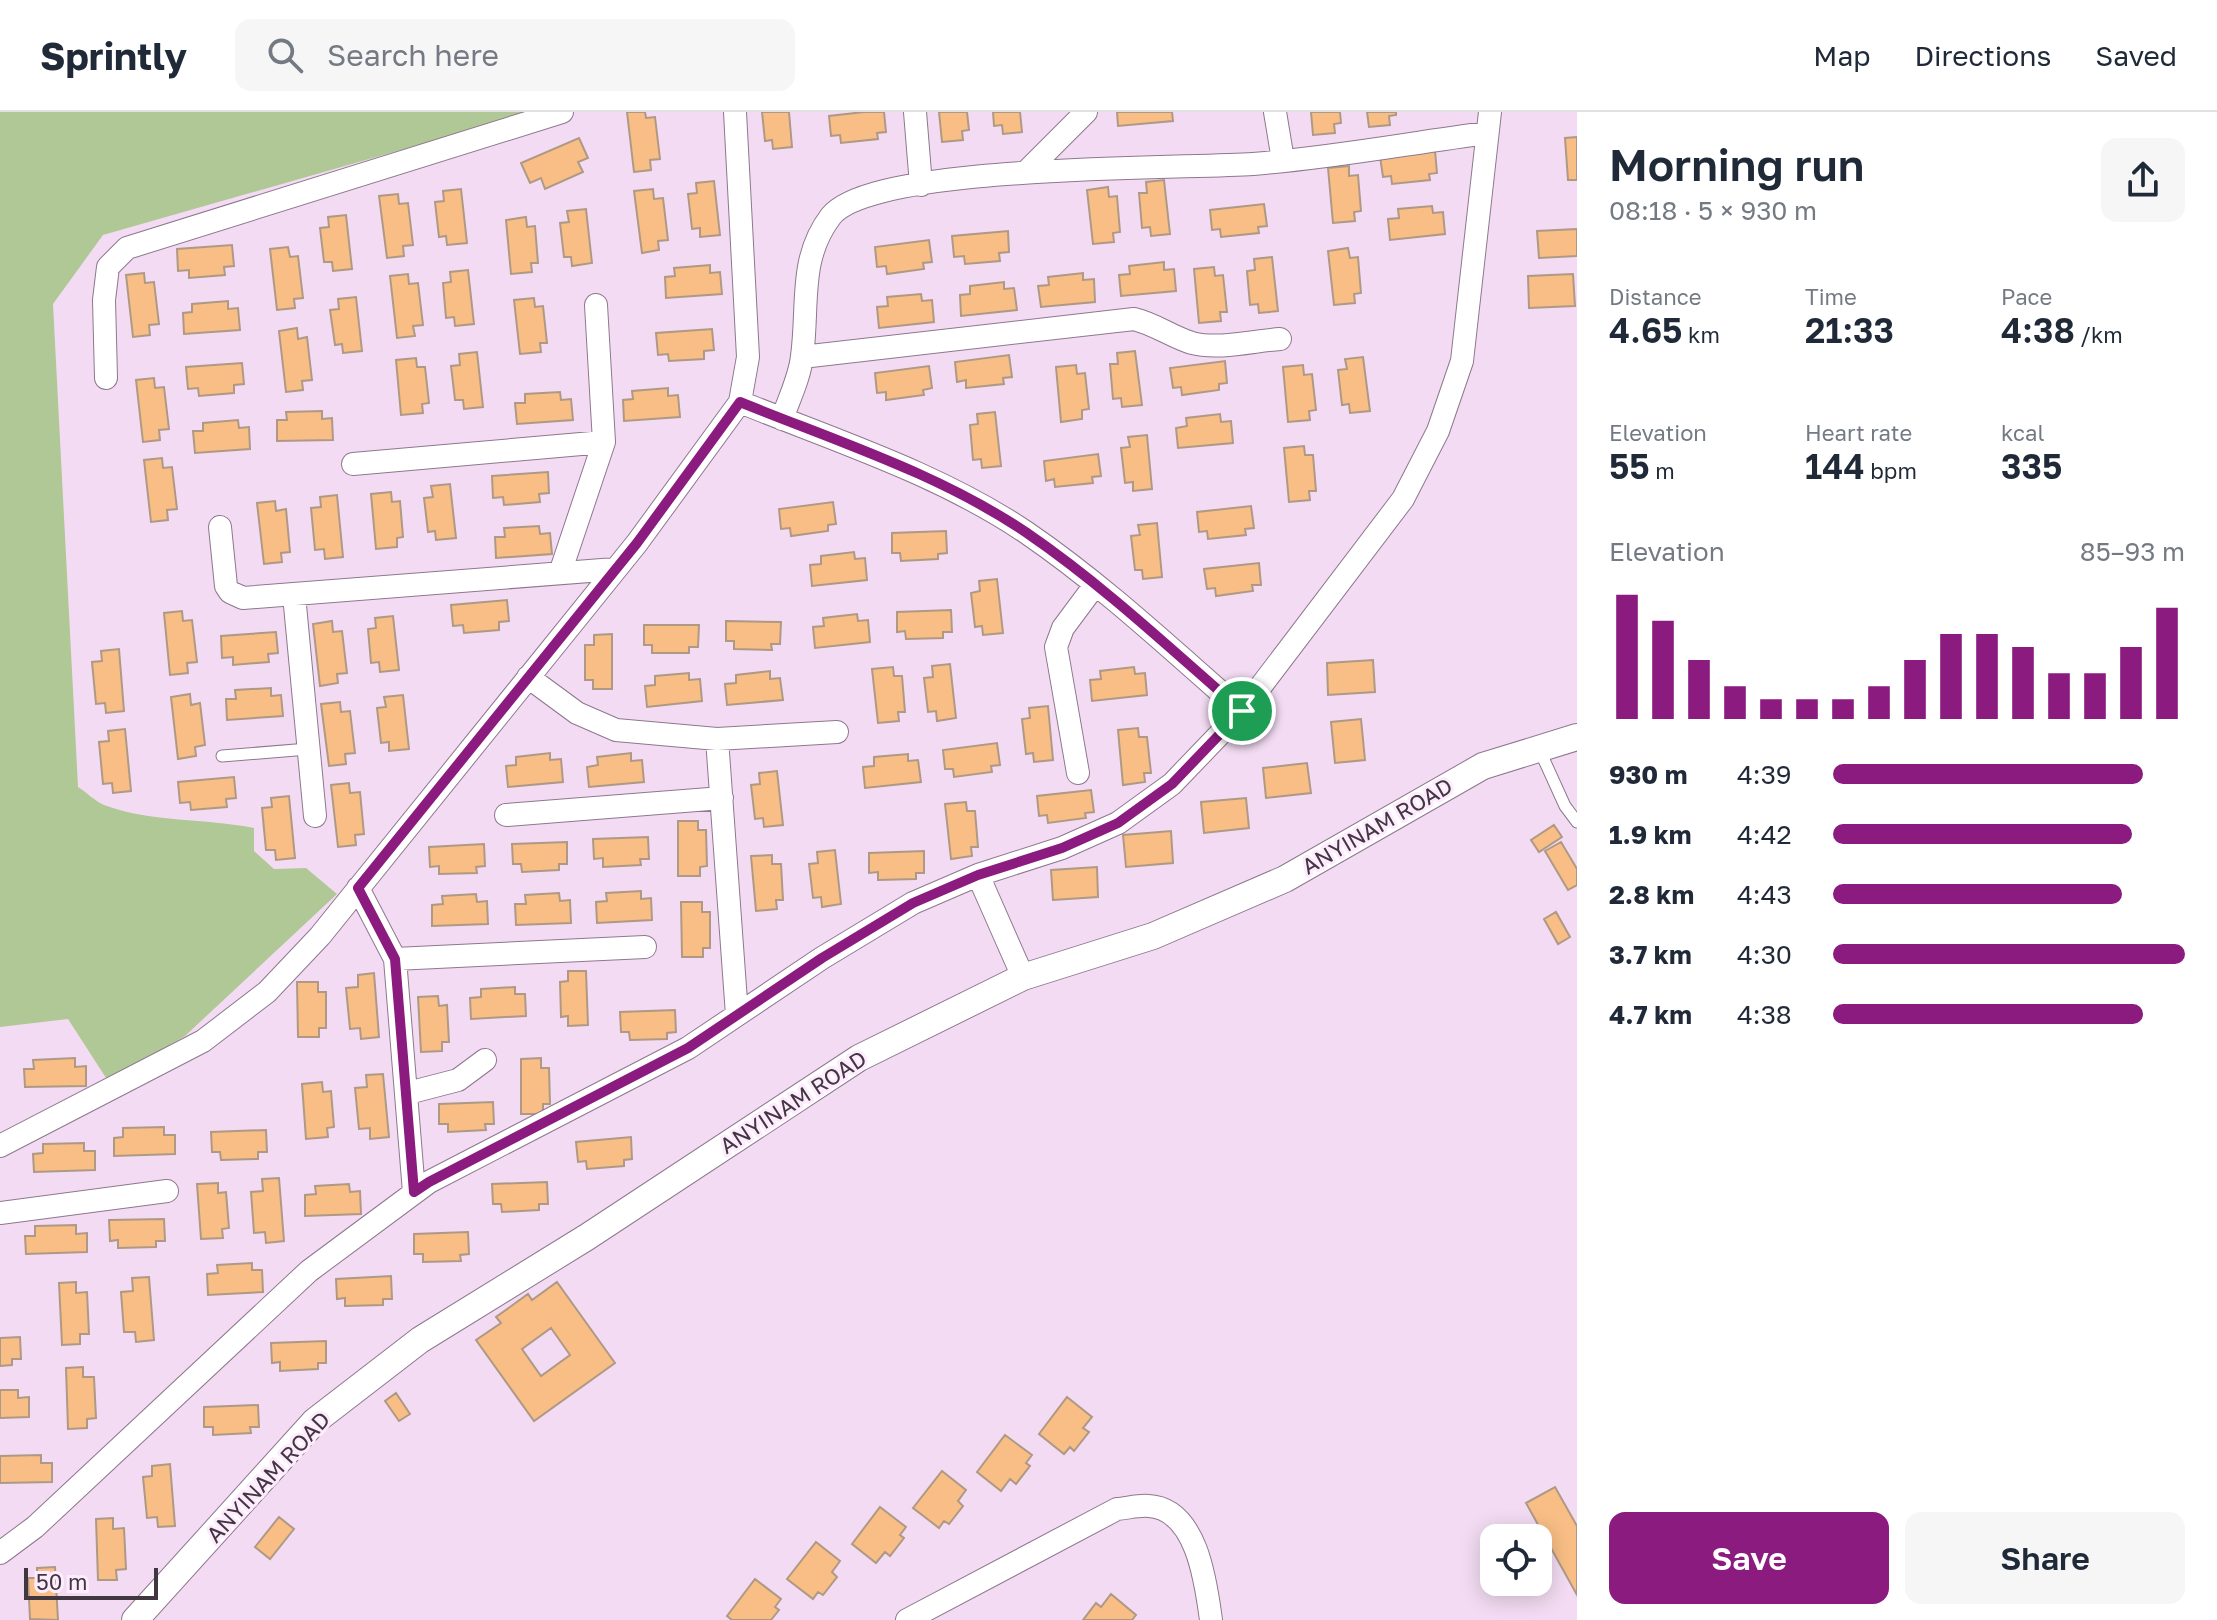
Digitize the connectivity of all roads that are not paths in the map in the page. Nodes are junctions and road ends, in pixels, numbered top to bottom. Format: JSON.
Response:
{"nodes":[{"id":1,"x":562,"y":112,"type":"edge"},
{"id":2,"x":735,"y":112,"type":"edge"},
{"id":3,"x":915,"y":112,"type":"edge"},
{"id":4,"x":1086,"y":112,"type":"edge"},
{"id":5,"x":1275,"y":112,"type":"edge"},
{"id":6,"x":1488,"y":123,"type":"edge"},
{"id":7,"x":1283,"y":160,"type":"junction"},
{"id":8,"x":1027,"y":171,"type":"junction"},
{"id":9,"x":921,"y":185,"type":"junction"},
{"id":10,"x":596,"y":305,"type":"dead end"},
{"id":11,"x":1280,"y":339,"type":"dead end"},
{"id":12,"x":802,"y":357,"type":"junction"},
{"id":13,"x":106,"y":378,"type":"dead end"},
{"id":14,"x":740,"y":402,"type":"junction"},
{"id":15,"x":782,"y":419,"type":"junction"},
{"id":16,"x":604,"y":442,"type":"junction"},
{"id":17,"x":353,"y":464,"type":"dead end"},
{"id":18,"x":220,"y":527,"type":"dead end"},
{"id":19,"x":615,"y":569,"type":"junction"},
{"id":20,"x":560,"y":573,"type":"junction"},
{"id":21,"x":1095,"y":585,"type":"junction"},
{"id":22,"x":294,"y":595,"type":"junction"},
{"id":23,"x":528,"y":677,"type":"junction"},
{"id":24,"x":1242,"y":711,"type":"junction"},
{"id":25,"x":1577,"y":720,"type":"edge"},
{"id":26,"x":837,"y":732,"type":"dead end"},
{"id":27,"x":717,"y":739,"type":"junction"},
{"id":28,"x":1557,"y":744,"type":"edge"},
{"id":29,"x":308,"y":749,"type":"junction"},
{"id":30,"x":222,"y":756,"type":"dead end"},
{"id":31,"x":1078,"y":773,"type":"dead end"},
{"id":32,"x":722,"y":798,"type":"junction"},
{"id":33,"x":506,"y":815,"type":"dead end"},
{"id":34,"x":315,"y":816,"type":"dead end"},
{"id":35,"x":1577,"y":822,"type":"edge"},
{"id":36,"x":978,"y":875,"type":"junction"},
{"id":37,"x":358,"y":888,"type":"junction"},
{"id":38,"x":645,"y":947,"type":"dead end"},
{"id":39,"x":395,"y":959,"type":"junction"},
{"id":40,"x":1023,"y":977,"type":"junction"},
{"id":41,"x":737,"y":1015,"type":"junction"},
{"id":42,"x":485,"y":1060,"type":"dead end"},
{"id":43,"x":408,"y":1093,"type":"junction"},
{"id":44,"x":0,"y":1146,"type":"edge"},
{"id":45,"x":167,"y":1191,"type":"dead end"},
{"id":46,"x":414,"y":1192,"type":"junction"},
{"id":47,"x":0,"y":1213,"type":"edge"},
{"id":48,"x":0,"y":1553,"type":"edge"},
{"id":49,"x":135,"y":1620,"type":"edge"},
{"id":50,"x":907,"y":1620,"type":"edge"},
{"id":51,"x":1211,"y":1620,"type":"edge"}],
"edges":[{"from":1,"to":13,"type":"street"},
{"from":2,"to":14,"type":"street"},
{"from":3,"to":9,"type":"street"},
{"from":4,"to":8,"type":"street"},
{"from":5,"to":7,"type":"street"},
{"from":6,"to":7,"type":"street"},
{"from":6,"to":24,"type":"street"},
{"from":7,"to":8,"type":"street"},
{"from":8,"to":9,"type":"street"},
{"from":9,"to":12,"type":"street"},
{"from":10,"to":16,"type":"street"},
{"from":11,"to":12,"type":"street"},
{"from":12,"to":15,"type":"street"},
{"from":14,"to":15,"type":"street"},
{"from":14,"to":19,"type":"street"},
{"from":15,"to":21,"type":"street"},
{"from":16,"to":17,"type":"street"},
{"from":16,"to":20,"type":"street"},
{"from":18,"to":22,"type":"street"},
{"from":19,"to":20,"type":"street"},
{"from":19,"to":23,"type":"street"},
{"from":20,"to":22,"type":"street"},
{"from":21,"to":24,"type":"street"},
{"from":21,"to":31,"type":"street"},
{"from":22,"to":29,"type":"street"},
{"from":23,"to":27,"type":"street"},
{"from":23,"to":37,"type":"street"},
{"from":24,"to":36,"type":"street"},
{"from":25,"to":28,"type":"street"},
{"from":26,"to":27,"type":"street"},
{"from":27,"to":32,"type":"street"},
{"from":28,"to":35,"type":"lane"},
{"from":28,"to":40,"type":"street","name":"ANYINAM ROAD"},
{"from":29,"to":30,"type":"lane"},
{"from":29,"to":34,"type":"street"},
{"from":32,"to":33,"type":"street"},
{"from":32,"to":41,"type":"street"},
{"from":36,"to":40,"type":"street"},
{"from":36,"to":41,"type":"street"},
{"from":37,"to":39,"type":"street"},
{"from":37,"to":44,"type":"street"},
{"from":38,"to":39,"type":"street"},
{"from":39,"to":43,"type":"street"},
{"from":40,"to":49,"type":"street","name":"ANYINAM ROAD"},
{"from":41,"to":46,"type":"street"},
{"from":42,"to":43,"type":"street"},
{"from":43,"to":46,"type":"street"},
{"from":45,"to":47,"type":"street"},
{"from":46,"to":48,"type":"street"},
{"from":50,"to":51,"type":"street"}]}
